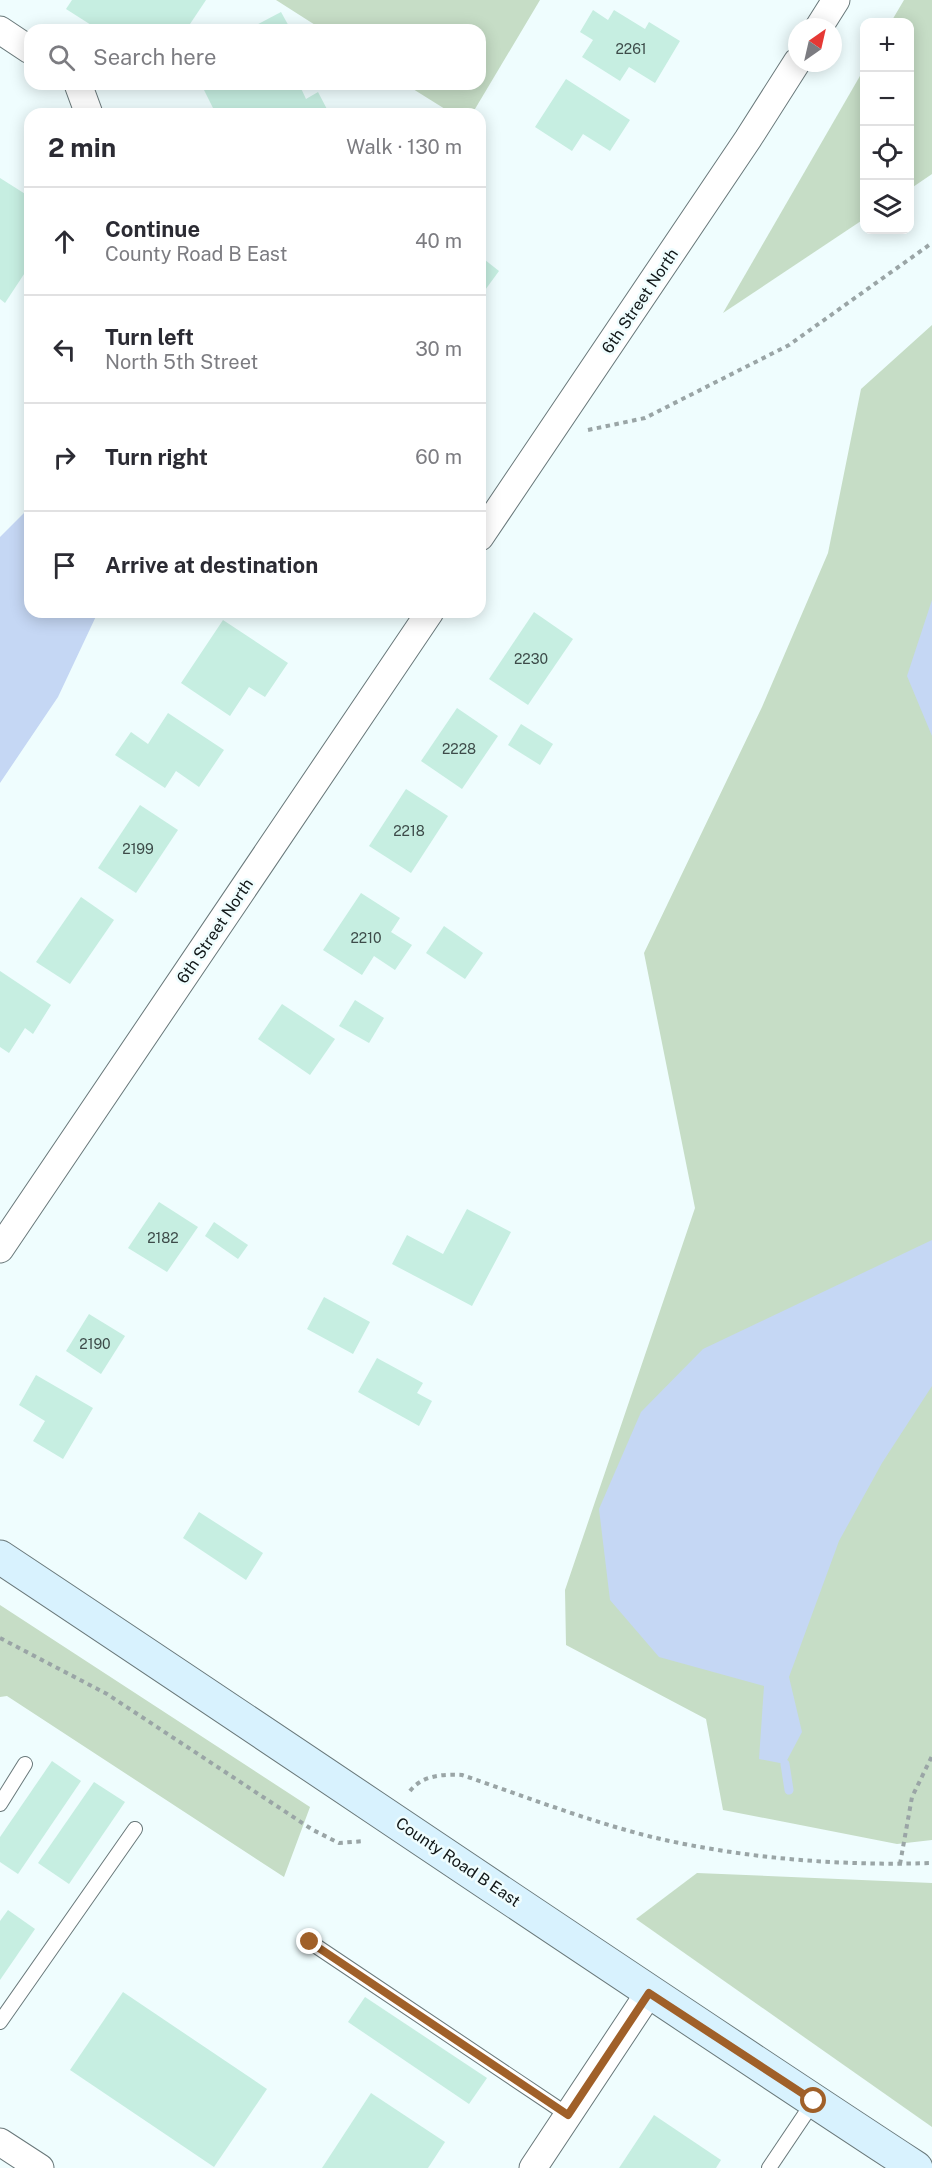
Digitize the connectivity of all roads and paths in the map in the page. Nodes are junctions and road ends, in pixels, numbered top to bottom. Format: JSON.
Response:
{"nodes":[{"id":1,"x":836,"y":0,"type":"edge"},
{"id":2,"x":825,"y":18,"type":"edge"},
{"id":3,"x":0,"y":30,"type":"edge"},
{"id":4,"x":24,"y":46,"type":"edge"},
{"id":5,"x":791,"y":72,"type":"edge"},
{"id":6,"x":80,"y":90,"type":"edge"},
{"id":7,"x":87,"y":108,"type":"edge"},
{"id":8,"x":932,"y":243,"type":"edge"},
{"id":9,"x":546,"y":439,"type":"junction"},
{"id":10,"x":486,"y":528,"type":"edge"},
{"id":11,"x":426,"y":618,"type":"edge"},
{"id":12,"x":0,"y":1249,"type":"edge"},
{"id":13,"x":0,"y":1557,"type":"edge"},
{"id":14,"x":0,"y":1638,"type":"edge"},
{"id":15,"x":60,"y":1670,"type":"dead end"},
{"id":16,"x":932,"y":1756,"type":"edge"},
{"id":17,"x":25,"y":1764,"type":"dead end"},
{"id":18,"x":0,"y":1804,"type":"edge"},
{"id":19,"x":135,"y":1829,"type":"dead end"},
{"id":20,"x":762,"y":1856,"type":"dead end"},
{"id":21,"x":932,"y":1863,"type":"edge"},
{"id":22,"x":900,"y":1864,"type":"junction"},
{"id":23,"x":310,"y":1942,"type":"dead end"},
{"id":24,"x":649,"y":1993,"type":"junction"},
{"id":25,"x":0,"y":2022,"type":"edge"},
{"id":26,"x":814,"y":2101,"type":"junction"},
{"id":27,"x":568,"y":2115,"type":"junction"},
{"id":28,"x":0,"y":2142,"type":"edge"},
{"id":29,"x":40,"y":2168,"type":"edge"},
{"id":30,"x":533,"y":2168,"type":"edge"},
{"id":31,"x":769,"y":2168,"type":"edge"},
{"id":32,"x":916,"y":2168,"type":"edge"}],
"edges":[{"from":1,"to":2,"type":"street"},
{"from":3,"to":4,"type":"street"},
{"from":5,"to":9,"type":"street","name":"6th Street North"},
{"from":6,"to":7,"type":"street"},
{"from":8,"to":9,"type":"path"},
{"from":9,"to":10,"type":"street","name":"6th Street North"},
{"from":11,"to":12,"type":"street","name":"6th Street North"},
{"from":13,"to":24,"type":"street","name":"County Road B East"},
{"from":14,"to":15,"type":"path"},
{"from":16,"to":22,"type":"path"},
{"from":17,"to":18,"type":"lane"},
{"from":19,"to":25,"type":"lane"},
{"from":20,"to":22,"type":"path"},
{"from":21,"to":22,"type":"path"},
{"from":23,"to":27,"type":"lane"},
{"from":24,"to":26,"type":"street","name":"County Road B East"},
{"from":24,"to":27,"type":"street"},
{"from":26,"to":31,"type":"lane"},
{"from":26,"to":32,"type":"street","name":"County Road B East"},
{"from":27,"to":30,"type":"street"},
{"from":28,"to":29,"type":"street"}]}
